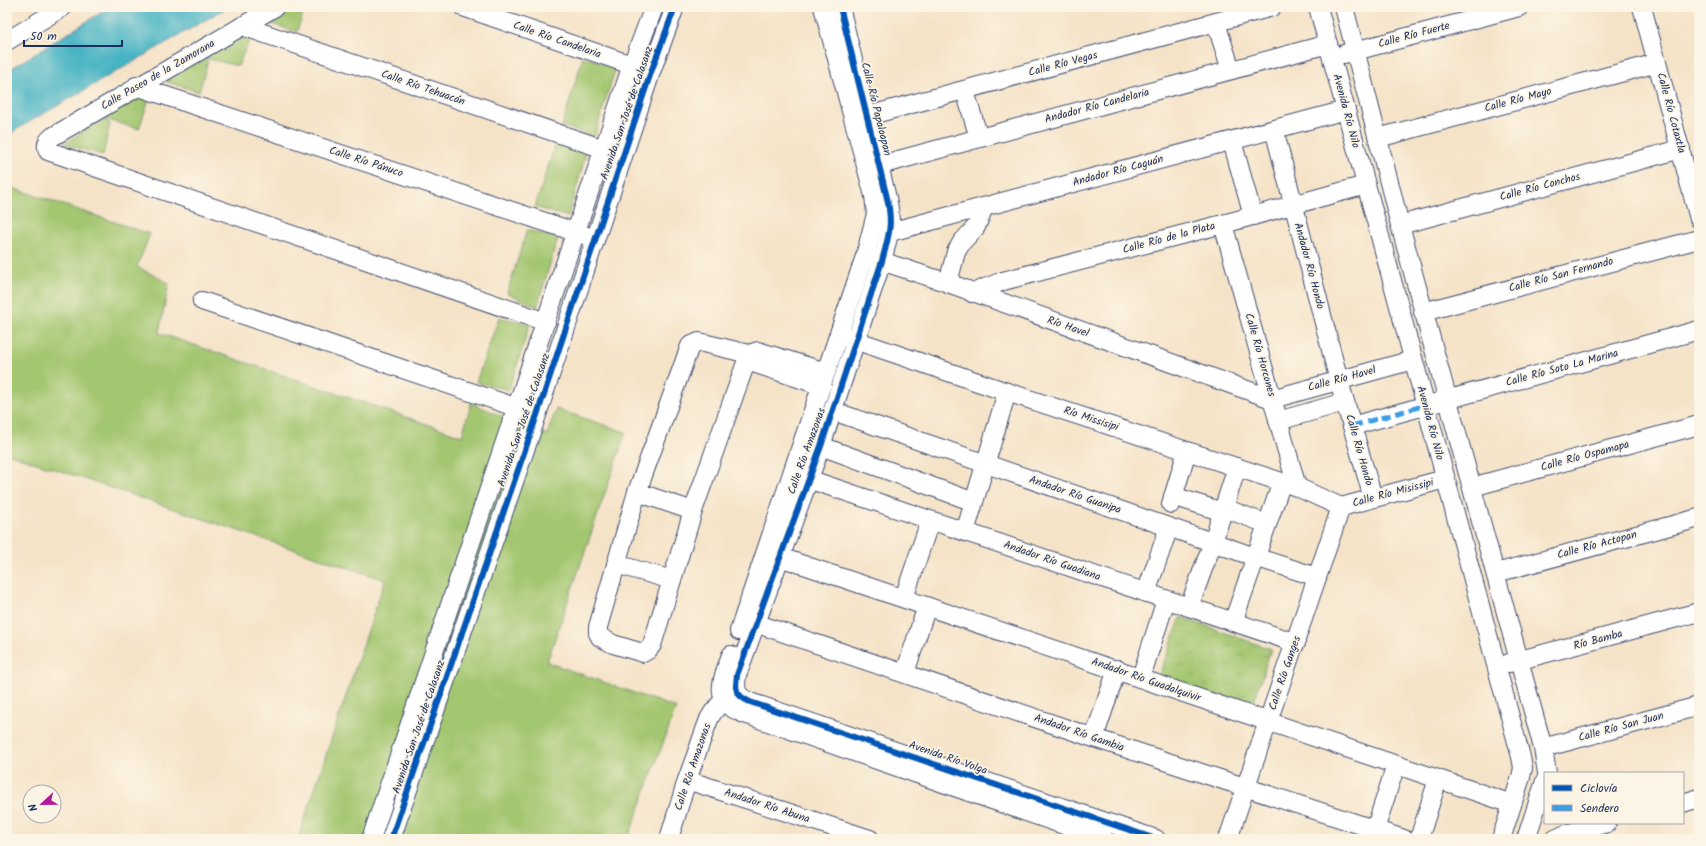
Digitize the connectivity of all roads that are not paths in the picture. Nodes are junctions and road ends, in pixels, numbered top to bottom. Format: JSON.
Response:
{"nodes":[{"id":1,"x":63,"y":7,"type":"edge"},
{"id":2,"x":275,"y":7,"type":"edge"},
{"id":3,"x":463,"y":7,"type":"edge"},
{"id":4,"x":654,"y":7,"type":"edge"},
{"id":5,"x":675,"y":7,"type":"edge"},
{"id":6,"x":822,"y":7,"type":"edge"},
{"id":7,"x":1272,"y":7,"type":"edge"},
{"id":8,"x":1318,"y":7,"type":"edge"},
{"id":9,"x":1344,"y":7,"type":"edge"},
{"id":10,"x":1519,"y":7,"type":"edge"},
{"id":11,"x":1642,"y":7,"type":"edge"},
{"id":12,"x":843,"y":8,"type":"edge"},
{"id":13,"x":1216,"y":23,"type":"junction"},
{"id":14,"x":242,"y":26,"type":"junction"},
{"id":15,"x":7,"y":41,"type":"edge"},
{"id":16,"x":1330,"y":50,"type":"junction"},
{"id":17,"x":1355,"y":51,"type":"junction"},
{"id":18,"x":1658,"y":63,"type":"junction"},
{"id":19,"x":632,"y":65,"type":"junction"},
{"id":20,"x":1231,"y":70,"type":"junction"},
{"id":21,"x":652,"y":72,"type":"junction"},
{"id":22,"x":136,"y":86,"type":"junction"},
{"id":23,"x":965,"y":91,"type":"junction"},
{"id":24,"x":1346,"y":110,"type":"junction"},
{"id":25,"x":860,"y":118,"type":"junction"},
{"id":26,"x":1274,"y":129,"type":"junction"},
{"id":27,"x":978,"y":138,"type":"junction"},
{"id":28,"x":1378,"y":138,"type":"junction"},
{"id":29,"x":1232,"y":141,"type":"junction"},
{"id":30,"x":604,"y":149,"type":"junction"},
{"id":31,"x":1681,"y":149,"type":"junction"},
{"id":32,"x":873,"y":167,"type":"junction"},
{"id":33,"x":1366,"y":185,"type":"junction"},
{"id":34,"x":1292,"y":205,"type":"junction"},
{"id":35,"x":984,"y":207,"type":"junction"},
{"id":36,"x":1253,"y":216,"type":"junction"},
{"id":37,"x":1699,"y":219,"type":"edge"},
{"id":38,"x":886,"y":221,"type":"junction"},
{"id":39,"x":1223,"y":224,"type":"junction"},
{"id":40,"x":1400,"y":225,"type":"junction"},
{"id":41,"x":576,"y":232,"type":"junction"},
{"id":42,"x":1699,"y":239,"type":"edge"},
{"id":43,"x":595,"y":240,"type":"junction"},
{"id":44,"x":865,"y":256,"type":"junction"},
{"id":45,"x":882,"y":261,"type":"junction"},
{"id":46,"x":948,"y":283,"type":"junction"},
{"id":47,"x":972,"y":293,"type":"junction"},
{"id":48,"x":202,"y":301,"type":"dead end"},
{"id":49,"x":1423,"y":312,"type":"junction"},
{"id":50,"x":546,"y":322,"type":"junction"},
{"id":51,"x":1699,"y":330,"type":"edge"},
{"id":52,"x":839,"y":334,"type":"junction"},
{"id":53,"x":856,"y":340,"type":"junction"},
{"id":54,"x":749,"y":354,"type":"junction"},
{"id":55,"x":1413,"y":360,"type":"junction"},
{"id":56,"x":824,"y":379,"type":"junction"},
{"id":57,"x":1339,"y":381,"type":"junction"},
{"id":58,"x":1007,"y":392,"type":"junction"},
{"id":59,"x":1272,"y":399,"type":"junction"},
{"id":60,"x":1447,"y":399,"type":"junction"},
{"id":61,"x":1345,"y":402,"type":"junction"},
{"id":62,"x":1426,"y":405,"type":"junction"},
{"id":63,"x":516,"y":408,"type":"junction"},
{"id":64,"x":833,"y":411,"type":"junction"},
{"id":65,"x":537,"y":415,"type":"junction"},
{"id":66,"x":1278,"y":422,"type":"junction"},
{"id":67,"x":1699,"y":425,"type":"edge"},
{"id":68,"x":1352,"y":426,"type":"junction"},
{"id":69,"x":821,"y":446,"type":"junction"},
{"id":70,"x":1187,"y":451,"type":"junction"},
{"id":71,"x":986,"y":464,"type":"junction"},
{"id":72,"x":1237,"y":467,"type":"junction"},
{"id":73,"x":1445,"y":479,"type":"junction"},
{"id":74,"x":808,"y":480,"type":"junction"},
{"id":75,"x":1290,"y":484,"type":"junction"},
{"id":76,"x":1472,"y":487,"type":"junction"},
{"id":77,"x":638,"y":492,"type":"junction"},
{"id":78,"x":793,"y":498,"type":"junction"},
{"id":79,"x":1373,"y":498,"type":"junction"},
{"id":80,"x":974,"y":502,"type":"junction"},
{"id":81,"x":1341,"y":507,"type":"junction"},
{"id":82,"x":1223,"y":510,"type":"junction"},
{"id":83,"x":693,"y":511,"type":"junction"},
{"id":84,"x":1699,"y":518,"type":"edge"},
{"id":85,"x":930,"y":521,"type":"junction"},
{"id":86,"x":1267,"y":524,"type":"junction"},
{"id":87,"x":1169,"y":527,"type":"junction"},
{"id":88,"x":965,"y":532,"type":"junction"},
{"id":89,"x":1213,"y":542,"type":"junction"},
{"id":90,"x":780,"y":557,"type":"junction"},
{"id":91,"x":1255,"y":557,"type":"junction"},
{"id":92,"x":616,"y":564,"type":"junction"},
{"id":93,"x":1496,"y":573,"type":"junction"},
{"id":94,"x":1317,"y":577,"type":"junction"},
{"id":95,"x":672,"y":580,"type":"junction"},
{"id":96,"x":458,"y":583,"type":"junction"},
{"id":97,"x":477,"y":589,"type":"junction"},
{"id":98,"x":1146,"y":593,"type":"junction"},
{"id":99,"x":904,"y":598,"type":"junction"},
{"id":100,"x":1166,"y":600,"type":"junction"},
{"id":101,"x":927,"y":606,"type":"junction"},
{"id":102,"x":1189,"y":608,"type":"junction"},
{"id":103,"x":1699,"y":612,"type":"edge"},
{"id":104,"x":1233,"y":622,"type":"junction"},
{"id":105,"x":755,"y":623,"type":"junction"},
{"id":106,"x":1296,"y":643,"type":"junction"},
{"id":107,"x":1519,"y":661,"type":"junction"},
{"id":108,"x":1496,"y":667,"type":"junction"},
{"id":109,"x":1117,"y":669,"type":"junction"},
{"id":110,"x":905,"y":673,"type":"junction"},
{"id":111,"x":1141,"y":677,"type":"junction"},
{"id":112,"x":730,"y":696,"type":"junction"},
{"id":113,"x":1699,"y":706,"type":"edge"},
{"id":114,"x":1268,"y":722,"type":"junction"},
{"id":115,"x":1094,"y":738,"type":"junction"},
{"id":116,"x":1543,"y":748,"type":"junction"},
{"id":117,"x":1396,"y":765,"type":"junction"},
{"id":118,"x":1547,"y":772,"type":"edge"},
{"id":119,"x":1438,"y":779,"type":"junction"},
{"id":120,"x":686,"y":780,"type":"junction"},
{"id":121,"x":1544,"y":785,"type":"edge"},
{"id":122,"x":1245,"y":787,"type":"junction"},
{"id":123,"x":1699,"y":798,"type":"edge"},
{"id":124,"x":1684,"y":803,"type":"edge"},
{"id":125,"x":1512,"y":804,"type":"junction"},
{"id":126,"x":1604,"y":824,"type":"edge"},
{"id":127,"x":1374,"y":834,"type":"edge"},
{"id":128,"x":1146,"y":837,"type":"edge"},
{"id":129,"x":371,"y":839,"type":"edge"},
{"id":130,"x":391,"y":839,"type":"edge"},
{"id":131,"x":669,"y":839,"type":"edge"},
{"id":132,"x":870,"y":839,"type":"edge"},
{"id":133,"x":1104,"y":839,"type":"edge"},
{"id":134,"x":1228,"y":839,"type":"edge"},
{"id":135,"x":1404,"y":839,"type":"edge"},
{"id":136,"x":1418,"y":839,"type":"edge"},
{"id":137,"x":1501,"y":839,"type":"edge"},
{"id":138,"x":1526,"y":839,"type":"edge"},
{"id":139,"x":1555,"y":839,"type":"edge"}],
"edges":[{"from":1,"to":15,"type":"street"},
{"from":2,"to":14,"type":"street","name":"Calle Paseo de la Zamorana"},
{"from":3,"to":19,"type":"street","name":"Calle Río Candelaria"},
{"from":4,"to":19,"type":"street","name":"Avenida San José de Calasanz"},
{"from":5,"to":21,"type":"street","name":"Avenida San José de Calasanz"},
{"from":6,"to":25,"type":"street","name":"Calle Río Papaloapan"},
{"from":7,"to":13,"type":"street","name":"Calle Río Vegas"},
{"from":8,"to":16,"type":"street","name":"Avenida Río Nilo"},
{"from":9,"to":17,"type":"street","name":"Avenida Río Nilo"},
{"from":10,"to":17,"type":"street","name":"Calle Río Fuerte"},
{"from":11,"to":18,"type":"street","name":"Calle Río Cotaxtla"},
{"from":12,"to":25,"type":"street","name":"Calle Río Papaloapan"},
{"from":13,"to":20,"type":"street"},
{"from":13,"to":23,"type":"street","name":"Calle Río Vegas"},
{"from":14,"to":22,"type":"street","name":"Calle Paseo de la Zamorana"},
{"from":14,"to":30,"type":"street","name":"Calle Río Tehuacán"},
{"from":16,"to":17,"type":"street","name":"Calle Río Fuerte"},
{"from":16,"to":20,"type":"street","name":"Andador Río Candelaria"},
{"from":16,"to":24,"type":"street","name":"Avenida Río Nilo"},
{"from":17,"to":28,"type":"street","name":"Avenida Río Nilo"},
{"from":18,"to":28,"type":"street","name":"Calle Río Mayo"},
{"from":18,"to":31,"type":"street","name":"Calle Río Cotaxtla"},
{"from":19,"to":21,"type":"street","name":"Calle Río Candelaria"},
{"from":19,"to":30,"type":"street","name":"Avenida San José de Calasanz"},
{"from":20,"to":27,"type":"street","name":"Andador Río Candelaria"},
{"from":21,"to":43,"type":"street","name":"Avenida San José de Calasanz"},
{"from":22,"to":41,"type":"street","name":"Calle Río Pánuco"},
{"from":22,"to":50,"type":"street","name":"Calle Paseo de la Zamorana"},
{"from":23,"to":25,"type":"street","name":"Calle Río Vegas"},
{"from":23,"to":27,"type":"street"},
{"from":24,"to":26,"type":"street","name":"Andador Río Caguán"},
{"from":24,"to":33,"type":"street","name":"Avenida Río Nilo"},
{"from":25,"to":32,"type":"street","name":"Calle Río Papaloapan"},
{"from":26,"to":29,"type":"street","name":"Andador Río Caguán"},
{"from":26,"to":34,"type":"street","name":"Andador Río Hondo"},
{"from":27,"to":32,"type":"street","name":"Andador Río Candelaria"},
{"from":28,"to":40,"type":"street","name":"Avenida Río Nilo"},
{"from":29,"to":35,"type":"street","name":"Andador Río Caguán"},
{"from":29,"to":36,"type":"street"},
{"from":30,"to":41,"type":"street","name":"Avenida San José de Calasanz"},
{"from":31,"to":37,"type":"street","name":"Calle Río Cotaxtla"},
{"from":31,"to":40,"type":"street","name":"Calle Río Conchos"},
{"from":32,"to":38,"type":"street","name":"Calle Río Papaloapan"},
{"from":33,"to":34,"type":"street","name":"Calle Río de la Plata"},
{"from":33,"to":55,"type":"street","name":"Avenida Río Nilo"},
{"from":34,"to":36,"type":"street","name":"Calle Río de la Plata"},
{"from":34,"to":57,"type":"street","name":"Andador Río Hondo"},
{"from":35,"to":38,"type":"street","name":"Andador Río Caguán"},
{"from":35,"to":46,"type":"street"},
{"from":36,"to":39,"type":"street","name":"Calle Río de la Plata"},
{"from":38,"to":44,"type":"street","name":"Calle Río Amazonas"},
{"from":38,"to":45,"type":"street","name":"Calle Río Amazonas"},
{"from":39,"to":47,"type":"street","name":"Calle Río de la Plata"},
{"from":39,"to":59,"type":"street","name":"Calle Río Horcones"},
{"from":40,"to":49,"type":"street","name":"Avenida Río Nilo"},
{"from":41,"to":43,"type":"street","name":"Calle Río Pánuco"},
{"from":41,"to":50,"type":"street","name":"Avenida San José de Calasanz"},
{"from":42,"to":49,"type":"street","name":"Calle Río San Fernando"},
{"from":43,"to":65,"type":"street","name":"Avenida San José de Calasanz"},
{"from":44,"to":45,"type":"street","name":"Río Havel"},
{"from":44,"to":52,"type":"street","name":"Calle Río Amazonas"},
{"from":45,"to":46,"type":"street","name":"Río Havel"},
{"from":45,"to":53,"type":"street","name":"Calle Río Amazonas"},
{"from":46,"to":47,"type":"street","name":"Río Havel"},
{"from":47,"to":59,"type":"street","name":"Río Havel"},
{"from":48,"to":63,"type":"street"},
{"from":49,"to":60,"type":"street","name":"Avenida Río Nilo"},
{"from":50,"to":63,"type":"street","name":"Avenida San José de Calasanz"},
{"from":51,"to":60,"type":"street","name":"Calle Río Soto La Marina"},
{"from":52,"to":53,"type":"street","name":"Río Missisipi"},
{"from":52,"to":56,"type":"street","name":"Calle Río Amazonas"},
{"from":53,"to":58,"type":"street","name":"Río Missisipi"},
{"from":53,"to":64,"type":"street","name":"Calle Río Amazonas"},
{"from":54,"to":56,"type":"street"},
{"from":54,"to":77,"type":"street"},
{"from":54,"to":83,"type":"street"},
{"from":55,"to":57,"type":"street","name":"Calle Río Havel"},
{"from":55,"to":62,"type":"street","name":"Avenida Río Nilo"},
{"from":56,"to":78,"type":"street","name":"Calle Río Amazonas"},
{"from":57,"to":59,"type":"street","name":"Calle Río Havel"},
{"from":57,"to":61,"type":"street","name":"Andador Río Hondo"},
{"from":58,"to":70,"type":"street","name":"Río Missisipi"},
{"from":58,"to":71,"type":"street"},
{"from":59,"to":66,"type":"street","name":"Calle Río Horcones"},
{"from":60,"to":62,"type":"street","name":"Calle Río Soto La Marina"},
{"from":60,"to":76,"type":"street","name":"Avenida Río Nilo"},
{"from":61,"to":66,"type":"street"},
{"from":61,"to":68,"type":"street","name":"Calle Río Hondo"},
{"from":62,"to":68,"type":"street","name":"Calle Río Soto La Marina"},
{"from":62,"to":73,"type":"street","name":"Avenida Río Nilo"},
{"from":63,"to":65,"type":"street"},
{"from":63,"to":96,"type":"street","name":"Avenida San José de Calasanz"},
{"from":64,"to":69,"type":"street","name":"Calle Río Amazonas"},
{"from":64,"to":71,"type":"street","name":"Andador Río Guanipa"},
{"from":65,"to":97,"type":"street","name":"Avenida San José de Calasanz"},
{"from":66,"to":75,"type":"street","name":"Calle Río Horcones"},
{"from":67,"to":76,"type":"street","name":"Calle Río Ospamapa"},
{"from":68,"to":79,"type":"street","name":"Calle Río Hondo"},
{"from":69,"to":74,"type":"street","name":"Calle Río Amazonas"},
{"from":69,"to":80,"type":"street"},
{"from":70,"to":72,"type":"street","name":"Río Missisipi"},
{"from":70,"to":82,"type":"street"},
{"from":71,"to":80,"type":"street"},
{"from":71,"to":87,"type":"street","name":"Andador Río Guanipa"},
{"from":72,"to":75,"type":"street","name":"Río Missisipi"},
{"from":72,"to":82,"type":"street"},
{"from":73,"to":79,"type":"street","name":"Calle Río Misissipi"},
{"from":73,"to":108,"type":"street","name":"Avenida Río Nilo"},
{"from":74,"to":78,"type":"street","name":"Calle Río Amazonas"},
{"from":74,"to":85,"type":"street","name":"Andador Río Guadiana"},
{"from":75,"to":81,"type":"street","name":"Río Missisipi"},
{"from":75,"to":86,"type":"street"},
{"from":76,"to":93,"type":"street","name":"Avenida Río Nilo"},
{"from":77,"to":83,"type":"street"},
{"from":77,"to":92,"type":"street"},
{"from":78,"to":90,"type":"street","name":"Calle Río Amazonas"},
{"from":78,"to":112,"type":"street","name":"Calle Río Amazonas"},
{"from":79,"to":81,"type":"street","name":"Calle Río Misissipi"},
{"from":80,"to":88,"type":"street"},
{"from":81,"to":94,"type":"street","name":"Calle Río Ganges"},
{"from":82,"to":86,"type":"street"},
{"from":82,"to":89,"type":"street"},
{"from":83,"to":95,"type":"street"},
{"from":84,"to":93,"type":"street","name":"Calle Río Actopan"},
{"from":85,"to":88,"type":"street","name":"Andador Río Guadiana"},
{"from":85,"to":99,"type":"street"},
{"from":86,"to":91,"type":"street"},
{"from":87,"to":89,"type":"street","name":"Andador Río Guanipa"},
{"from":87,"to":98,"type":"street"},
{"from":88,"to":98,"type":"street","name":"Andador Río Guadiana"},
{"from":89,"to":91,"type":"street","name":"Andador Río Guanipa"},
{"from":89,"to":102,"type":"street"},
{"from":90,"to":99,"type":"street","name":"Andador Río Guadalquivir"},
{"from":90,"to":105,"type":"street","name":"Calle Río Amazonas"},
{"from":91,"to":94,"type":"street","name":"Andador Río Guanipa"},
{"from":91,"to":104,"type":"street"},
{"from":92,"to":95,"type":"street"},
{"from":92,"to":95,"type":"street"},
{"from":93,"to":107,"type":"street","name":"Avenida Río Nilo"},
{"from":94,"to":106,"type":"street","name":"Calle Río Ganges"},
{"from":96,"to":97,"type":"street"},
{"from":96,"to":129,"type":"street","name":"Avenida San José de Calasanz"},
{"from":97,"to":130,"type":"street","name":"Avenida San José de Calasanz"},
{"from":98,"to":100,"type":"street","name":"Andador Río Guadiana"},
{"from":99,"to":101,"type":"street","name":"Andador Río Guadalquivir"},
{"from":100,"to":102,"type":"street","name":"Andador Río Guadiana"},
{"from":100,"to":111,"type":"street"},
{"from":101,"to":109,"type":"street","name":"Andador Río Guadalquivir"},
{"from":101,"to":110,"type":"street"},
{"from":102,"to":104,"type":"street","name":"Andador Río Guadiana"},
{"from":103,"to":107,"type":"street","name":"Río Bamba"},
{"from":104,"to":106,"type":"street","name":"Andador Río Guadiana"},
{"from":105,"to":110,"type":"street","name":"Andador Río Gambia"},
{"from":105,"to":112,"type":"street","name":"Calle Río Amazonas"},
{"from":106,"to":114,"type":"street","name":"Calle Río Ganges"},
{"from":107,"to":108,"type":"street","name":"Río Bamba"},
{"from":107,"to":116,"type":"street","name":"Avenida Río Nilo"},
{"from":108,"to":125,"type":"street","name":"Avenida Río Nilo"},
{"from":109,"to":111,"type":"street","name":"Andador Río Guadalquivir"},
{"from":109,"to":115,"type":"street"},
{"from":110,"to":115,"type":"street","name":"Andador Río Gambia"},
{"from":111,"to":114,"type":"street","name":"Andador Río Guadalquivir"},
{"from":112,"to":120,"type":"street","name":"Calle Río Amazonas"},
{"from":112,"to":128,"type":"street","name":"Avenida Río Volga"},
{"from":112,"to":133,"type":"street"},
{"from":113,"to":116,"type":"street","name":"Calle Río San Juan"},
{"from":114,"to":117,"type":"street","name":"Andador Río Guadalquivir"},
{"from":114,"to":122,"type":"street","name":"Calle Río Ganges"},
{"from":115,"to":122,"type":"street","name":"Andador Río Gambia"},
{"from":116,"to":118,"type":"street","name":"Avenida Río Nilo"},
{"from":117,"to":119,"type":"street","name":"Andador Río Guadalquivir"},
{"from":117,"to":127,"type":"street"},
{"from":119,"to":125,"type":"street","name":"Andador Río Guadalquivir"},
{"from":119,"to":136,"type":"street"},
{"from":120,"to":131,"type":"street","name":"Calle Río Amazonas"},
{"from":120,"to":132,"type":"street","name":"Andador Río Abuna"},
{"from":121,"to":138,"type":"street"},
{"from":122,"to":127,"type":"street","name":"Andador Río Gambia"},
{"from":122,"to":134,"type":"street","name":"Calle Río Ganges"},
{"from":123,"to":124,"type":"street"},
{"from":125,"to":137,"type":"street","name":"Avenida Río Nilo"},
{"from":126,"to":139,"type":"street"},
{"from":127,"to":135,"type":"street","name":"Andador Río Gambia"}]}
